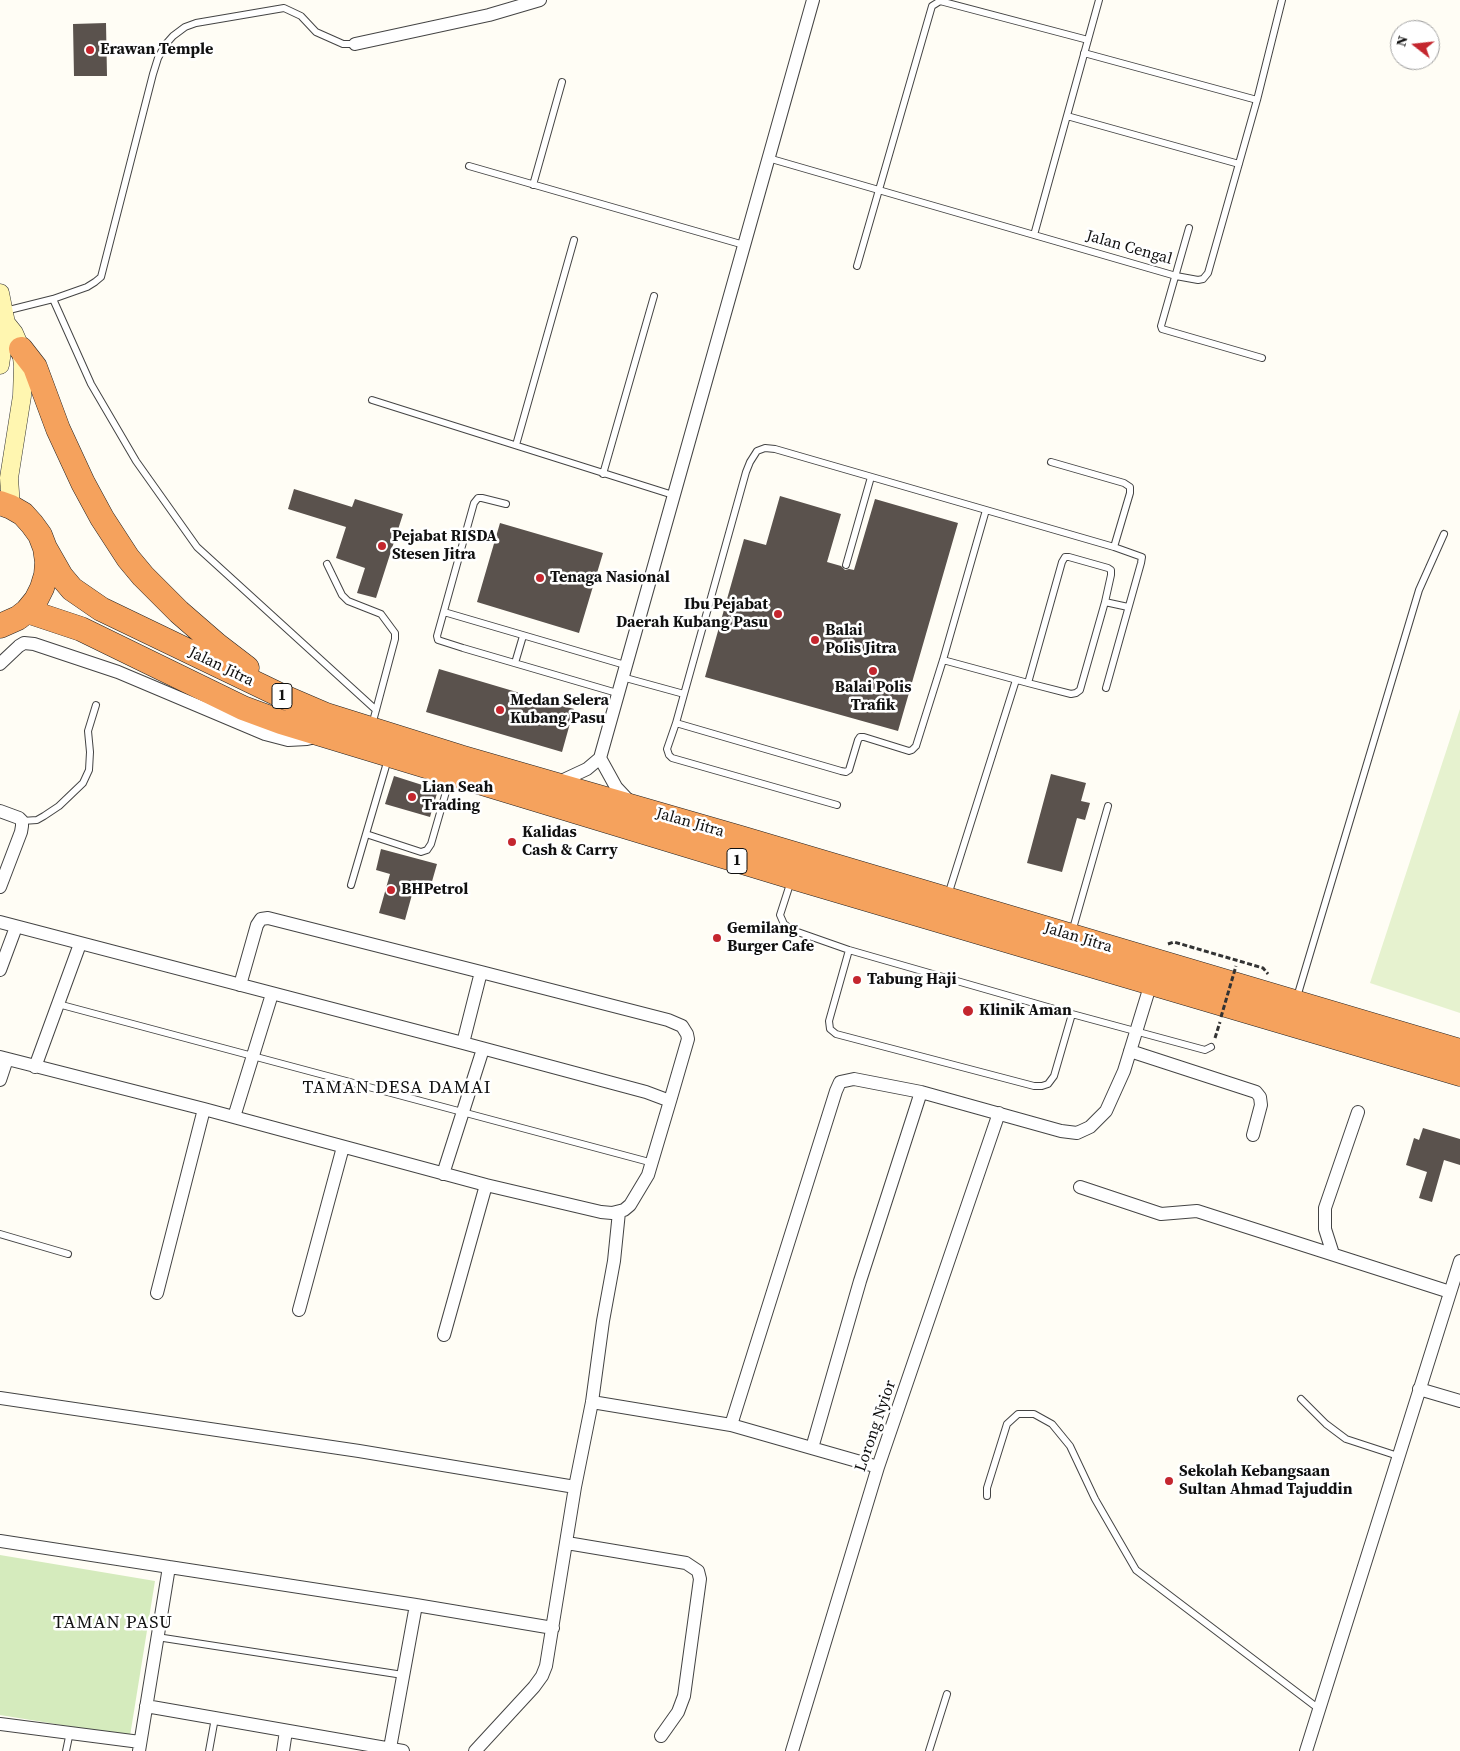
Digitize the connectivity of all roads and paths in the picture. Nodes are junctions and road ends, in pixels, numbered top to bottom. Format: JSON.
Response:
{"nodes":[{"id":1,"x":540,"y":0,"type":"edge"},
{"id":2,"x":813,"y":0,"type":"edge"},
{"id":3,"x":1099,"y":0,"type":"edge"},
{"id":4,"x":1282,"y":0,"type":"edge"},
{"id":5,"x":1088,"y":40,"type":"junction"},
{"id":6,"x":355,"y":44,"type":"joint"},
{"id":7,"x":1084,"y":53,"type":"junction"},
{"id":8,"x":562,"y":82,"type":"dead end"},
{"id":9,"x":1257,"y":100,"type":"junction"},
{"id":10,"x":1067,"y":116,"type":"junction"},
{"id":11,"x":768,"y":158,"type":"junction"},
{"id":12,"x":1239,"y":164,"type":"junction"},
{"id":13,"x":469,"y":166,"type":"dead end"},
{"id":14,"x":533,"y":185,"type":"junction"},
{"id":15,"x":878,"y":190,"type":"junction"},
{"id":16,"x":1189,"y":228,"type":"dead end"},
{"id":17,"x":1034,"y":235,"type":"junction"},
{"id":18,"x":574,"y":240,"type":"dead end"},
{"id":19,"x":744,"y":245,"type":"junction"},
{"id":20,"x":857,"y":266,"type":"dead end"},
{"id":21,"x":1176,"y":276,"type":"junction"},
{"id":22,"x":0,"y":293,"type":"edge"},
{"id":23,"x":654,"y":296,"type":"dead end"},
{"id":24,"x":53,"y":299,"type":"junction"},
{"id":25,"x":5,"y":317,"type":"junction"},
{"id":26,"x":21,"y":349,"type":"junction"},
{"id":27,"x":1262,"y":358,"type":"dead end"},
{"id":28,"x":0,"y":365,"type":"edge"},
{"id":29,"x":372,"y":400,"type":"dead end"},
{"id":30,"x":516,"y":445,"type":"junction"},
{"id":31,"x":1050,"y":462,"type":"dead end"},
{"id":32,"x":603,"y":474,"type":"junction"},
{"id":33,"x":871,"y":477,"type":"junction"},
{"id":34,"x":673,"y":495,"type":"junction"},
{"id":35,"x":506,"y":504,"type":"dead end"},
{"id":36,"x":5,"y":505,"type":"edge"},
{"id":37,"x":986,"y":510,"type":"junction"},
{"id":38,"x":1444,"y":534,"type":"dead end"},
{"id":39,"x":1114,"y":547,"type":"junction"},
{"id":40,"x":44,"y":548,"type":"junction"},
{"id":41,"x":326,"y":564,"type":"dead end"},
{"id":42,"x":846,"y":565,"type":"dead end"},
{"id":43,"x":1105,"y":602,"type":"junction"},
{"id":44,"x":1128,"y":607,"type":"junction"},
{"id":45,"x":27,"y":610,"type":"junction"},
{"id":46,"x":444,"y":612,"type":"junction"},
{"id":47,"x":2,"y":625,"type":"edge"},
{"id":48,"x":523,"y":636,"type":"junction"},
{"id":49,"x":943,"y":660,"type":"junction"},
{"id":50,"x":515,"y":663,"type":"junction"},
{"id":51,"x":0,"y":664,"type":"edge"},
{"id":52,"x":623,"y":671,"type":"junction"},
{"id":53,"x":1016,"y":680,"type":"junction"},
{"id":54,"x":1028,"y":683,"type":"junction"},
{"id":55,"x":1106,"y":688,"type":"dead end"},
{"id":56,"x":617,"y":693,"type":"junction"},
{"id":57,"x":684,"y":694,"type":"junction"},
{"id":58,"x":284,"y":697,"type":"junction"},
{"id":59,"x":96,"y":705,"type":"dead end"},
{"id":60,"x":373,"y":719,"type":"junction"},
{"id":61,"x":676,"y":723,"type":"junction"},
{"id":62,"x":326,"y":735,"type":"junction"},
{"id":63,"x":389,"y":755,"type":"junction"},
{"id":64,"x":600,"y":758,"type":"junction"},
{"id":65,"x":452,"y":774,"type":"junction"},
{"id":66,"x":554,"y":784,"type":"junction"},
{"id":67,"x":837,"y":805,"type":"dead end"},
{"id":68,"x":1108,"y":806,"type":"dead end"},
{"id":69,"x":637,"y":808,"type":"junction"},
{"id":70,"x":0,"y":811,"type":"edge"},
{"id":71,"x":20,"y":819,"type":"junction"},
{"id":72,"x":366,"y":834,"type":"junction"},
{"id":73,"x":792,"y":877,"type":"junction"},
{"id":74,"x":351,"y":885,"type":"dead end"},
{"id":75,"x":0,"y":887,"type":"edge"},
{"id":76,"x":947,"y":899,"type":"junction"},
{"id":77,"x":0,"y":922,"type":"edge"},
{"id":78,"x":16,"y":927,"type":"junction"},
{"id":79,"x":1070,"y":936,"type":"junction"},
{"id":80,"x":80,"y":944,"type":"junction"},
{"id":81,"x":849,"y":950,"type":"junction"},
{"id":82,"x":1236,"y":966,"type":"dead end"},
{"id":83,"x":0,"y":970,"type":"edge"},
{"id":84,"x":481,"y":972,"type":"junction"},
{"id":85,"x":1151,"y":983,"type":"junction"},
{"id":86,"x":240,"y":985,"type":"junction"},
{"id":87,"x":272,"y":994,"type":"junction"},
{"id":88,"x":1295,"y":1003,"type":"junction"},
{"id":89,"x":58,"y":1004,"type":"junction"},
{"id":90,"x":1072,"y":1014,"type":"junction"},
{"id":91,"x":1221,"y":1017,"type":"dead end"},
{"id":92,"x":1136,"y":1031,"type":"junction"},
{"id":93,"x":463,"y":1043,"type":"junction"},
{"id":94,"x":1211,"y":1047,"type":"dead end"},
{"id":95,"x":482,"y":1049,"type":"junction"},
{"id":96,"x":1130,"y":1051,"type":"junction"},
{"id":97,"x":1460,"y":1051,"type":"edge"},
{"id":98,"x":252,"y":1057,"type":"junction"},
{"id":99,"x":3,"y":1058,"type":"edge"},
{"id":100,"x":35,"y":1067,"type":"junction"},
{"id":101,"x":1460,"y":1074,"type":"edge"},
{"id":102,"x":0,"y":1080,"type":"edge"},
{"id":103,"x":921,"y":1092,"type":"junction"},
{"id":104,"x":670,"y":1101,"type":"junction"},
{"id":105,"x":204,"y":1109,"type":"junction"},
{"id":106,"x":463,"y":1112,"type":"junction"},
{"id":107,"x":1358,"y":1112,"type":"dead end"},
{"id":108,"x":999,"y":1113,"type":"junction"},
{"id":109,"x":234,"y":1117,"type":"junction"},
{"id":110,"x":1253,"y":1135,"type":"dead end"},
{"id":111,"x":342,"y":1147,"type":"junction"},
{"id":112,"x":653,"y":1162,"type":"junction"},
{"id":113,"x":443,"y":1174,"type":"junction"},
{"id":114,"x":486,"y":1185,"type":"junction"},
{"id":115,"x":1080,"y":1187,"type":"dead end"},
{"id":116,"x":619,"y":1212,"type":"junction"},
{"id":117,"x":0,"y":1234,"type":"edge"},
{"id":118,"x":68,"y":1254,"type":"dead end"},
{"id":119,"x":1333,"y":1254,"type":"junction"},
{"id":120,"x":1460,"y":1261,"type":"edge"},
{"id":121,"x":1457,"y":1280,"type":"edge"},
{"id":122,"x":157,"y":1292,"type":"dead end"},
{"id":123,"x":1450,"y":1292,"type":"junction"},
{"id":124,"x":299,"y":1310,"type":"dead end"},
{"id":125,"x":444,"y":1335,"type":"dead end"},
{"id":126,"x":1419,"y":1389,"type":"junction"},
{"id":127,"x":0,"y":1398,"type":"edge"},
{"id":128,"x":1301,"y":1398,"type":"dead end"},
{"id":129,"x":1460,"y":1401,"type":"edge"},
{"id":130,"x":592,"y":1402,"type":"junction"},
{"id":131,"x":732,"y":1425,"type":"junction"},
{"id":132,"x":812,"y":1448,"type":"junction"},
{"id":133,"x":1398,"y":1456,"type":"junction"},
{"id":134,"x":878,"y":1467,"type":"junction"},
{"id":135,"x":575,"y":1487,"type":"junction"},
{"id":136,"x":987,"y":1496,"type":"dead end"},
{"id":137,"x":0,"y":1541,"type":"edge"},
{"id":138,"x":567,"y":1543,"type":"junction"},
{"id":139,"x":169,"y":1567,"type":"junction"},
{"id":140,"x":416,"y":1604,"type":"junction"},
{"id":141,"x":553,"y":1628,"type":"junction"},
{"id":142,"x":157,"y":1637,"type":"junction"},
{"id":143,"x":403,"y":1676,"type":"junction"},
{"id":144,"x":947,"y":1694,"type":"dead end"},
{"id":145,"x":146,"y":1706,"type":"junction"},
{"id":146,"x":1319,"y":1709,"type":"junction"},
{"id":147,"x":215,"y":1718,"type":"junction"},
{"id":148,"x":0,"y":1724,"type":"edge"},
{"id":149,"x":286,"y":1731,"type":"junction"},
{"id":150,"x":70,"y":1732,"type":"junction"},
{"id":151,"x":661,"y":1736,"type":"dead end"},
{"id":152,"x":140,"y":1746,"type":"edge"},
{"id":153,"x":390,"y":1748,"type":"junction"},
{"id":154,"x":66,"y":1751,"type":"edge"},
{"id":155,"x":209,"y":1751,"type":"edge"},
{"id":156,"x":283,"y":1751,"type":"edge"},
{"id":157,"x":403,"y":1751,"type":"edge"},
{"id":158,"x":475,"y":1751,"type":"edge"},
{"id":159,"x":792,"y":1751,"type":"edge"},
{"id":160,"x":929,"y":1751,"type":"edge"},
{"id":161,"x":1306,"y":1751,"type":"edge"}],
"edges":[{"from":1,"to":6,"type":"street"},
{"from":2,"to":11,"type":"street"},
{"from":3,"to":5,"type":"lane"},
{"from":4,"to":9,"type":"lane","name":"Jalan Cengal"},
{"from":5,"to":7,"type":"lane"},
{"from":5,"to":15,"type":"lane"},
{"from":6,"to":24,"type":"lane"},
{"from":7,"to":9,"type":"lane"},
{"from":7,"to":10,"type":"lane"},
{"from":8,"to":14,"type":"lane"},
{"from":9,"to":12,"type":"lane","name":"Jalan Cengal"},
{"from":10,"to":12,"type":"lane"},
{"from":10,"to":17,"type":"lane"},
{"from":11,"to":15,"type":"lane","name":"Jalan Cengal"},
{"from":11,"to":19,"type":"street"},
{"from":12,"to":21,"type":"lane","name":"Jalan Cengal"},
{"from":13,"to":14,"type":"lane"},
{"from":14,"to":19,"type":"lane"},
{"from":15,"to":17,"type":"lane","name":"Jalan Cengal"},
{"from":15,"to":20,"type":"lane"},
{"from":16,"to":21,"type":"lane"},
{"from":17,"to":21,"type":"lane","name":"Jalan Cengal"},
{"from":18,"to":30,"type":"lane"},
{"from":19,"to":34,"type":"street"},
{"from":21,"to":27,"type":"lane"},
{"from":22,"to":25,"type":"main road"},
{"from":23,"to":32,"type":"lane"},
{"from":24,"to":25,"type":"lane"},
{"from":24,"to":60,"type":"lane"},
{"from":25,"to":26,"type":"main road"},
{"from":25,"to":28,"type":"main road"},
{"from":26,"to":36,"type":"main road"},
{"from":26,"to":58,"type":"highway"},
{"from":29,"to":30,"type":"lane"},
{"from":30,"to":32,"type":"lane"},
{"from":31,"to":39,"type":"lane"},
{"from":32,"to":34,"type":"lane"},
{"from":33,"to":37,"type":"lane"},
{"from":33,"to":42,"type":"lane"},
{"from":33,"to":57,"type":"lane"},
{"from":34,"to":52,"type":"street"},
{"from":35,"to":46,"type":"lane"},
{"from":36,"to":40,"type":"highway","number":"1"},
{"from":37,"to":39,"type":"lane"},
{"from":37,"to":49,"type":"lane"},
{"from":38,"to":88,"type":"lane"},
{"from":39,"to":44,"type":"lane"},
{"from":40,"to":45,"type":"highway","number":"1"},
{"from":40,"to":58,"type":"highway","name":"Jalan Jitra","number":"1"},
{"from":41,"to":60,"type":"lane"},
{"from":43,"to":44,"type":"lane"},
{"from":43,"to":54,"type":"lane"},
{"from":43,"to":54,"type":"lane"},
{"from":44,"to":55,"type":"lane"},
{"from":45,"to":47,"type":"highway","number":"1"},
{"from":45,"to":62,"type":"highway","name":"Jalan Jitra","number":"1"},
{"from":46,"to":48,"type":"lane"},
{"from":46,"to":50,"type":"lane"},
{"from":48,"to":50,"type":"lane"},
{"from":48,"to":52,"type":"lane"},
{"from":49,"to":53,"type":"lane"},
{"from":49,"to":61,"type":"lane"},
{"from":50,"to":56,"type":"lane"},
{"from":51,"to":62,"type":"street"},
{"from":52,"to":56,"type":"street"},
{"from":52,"to":57,"type":"lane"},
{"from":53,"to":54,"type":"lane"},
{"from":53,"to":76,"type":"lane"},
{"from":56,"to":64,"type":"street"},
{"from":57,"to":61,"type":"lane"},
{"from":58,"to":60,"type":"highway","name":"Jalan Jitra","number":"1"},
{"from":59,"to":71,"type":"lane"},
{"from":60,"to":66,"type":"highway","name":"Jalan Jitra","number":"1"},
{"from":61,"to":67,"type":"lane"},
{"from":62,"to":63,"type":"highway","name":"Jalan Jitra","number":"1"},
{"from":63,"to":65,"type":"highway","name":"Jalan Jitra","number":"1"},
{"from":63,"to":72,"type":"lane"},
{"from":64,"to":66,"type":"street"},
{"from":64,"to":69,"type":"street"},
{"from":65,"to":72,"type":"lane"},
{"from":65,"to":73,"type":"highway","name":"Jalan Jitra","number":"1"},
{"from":66,"to":69,"type":"highway","name":"Jalan Jitra","number":"1"},
{"from":68,"to":79,"type":"lane"},
{"from":69,"to":76,"type":"highway","name":"Jalan Jitra","number":"1"},
{"from":70,"to":71,"type":"street"},
{"from":71,"to":75,"type":"street"},
{"from":72,"to":74,"type":"lane"},
{"from":73,"to":81,"type":"lane"},
{"from":73,"to":85,"type":"highway","name":"Jalan Jitra","number":"1"},
{"from":76,"to":79,"type":"highway","name":"Jalan Jitra","number":"1"},
{"from":77,"to":78,"type":"street"},
{"from":78,"to":80,"type":"street"},
{"from":78,"to":83,"type":"street"},
{"from":79,"to":88,"type":"highway","name":"Jalan Jitra","number":"1"},
{"from":80,"to":86,"type":"street"},
{"from":80,"to":89,"type":"street"},
{"from":81,"to":90,"type":"lane"},
{"from":81,"to":90,"type":"lane"},
{"from":82,"to":91,"type":"path","bridge":true},
{"from":84,"to":86,"type":"street"},
{"from":84,"to":93,"type":"street"},
{"from":84,"to":104,"type":"street"},
{"from":85,"to":92,"type":"street"},
{"from":85,"to":101,"type":"highway","name":"Jalan Jitra","number":"1"},
{"from":86,"to":87,"type":"street"},
{"from":87,"to":93,"type":"street"},
{"from":87,"to":98,"type":"street"},
{"from":88,"to":97,"type":"highway","name":"Jalan Jitra","number":"1"},
{"from":89,"to":98,"type":"lane"},
{"from":89,"to":100,"type":"street"},
{"from":90,"to":92,"type":"lane"},
{"from":92,"to":94,"type":"lane"},
{"from":92,"to":96,"type":"street"},
{"from":93,"to":95,"type":"street"},
{"from":95,"to":104,"type":"street"},
{"from":95,"to":106,"type":"street"},
{"from":96,"to":108,"type":"street"},
{"from":96,"to":110,"type":"street"},
{"from":98,"to":106,"type":"lane"},
{"from":98,"to":109,"type":"street"},
{"from":99,"to":100,"type":"street"},
{"from":99,"to":102,"type":"street"},
{"from":100,"to":105,"type":"street"},
{"from":103,"to":108,"type":"street"},
{"from":103,"to":131,"type":"street"},
{"from":103,"to":132,"type":"street"},
{"from":104,"to":112,"type":"street"},
{"from":105,"to":109,"type":"street"},
{"from":105,"to":122,"type":"street"},
{"from":106,"to":112,"type":"lane"},
{"from":106,"to":113,"type":"street"},
{"from":107,"to":119,"type":"street"},
{"from":108,"to":134,"type":"street","name":"Lorong Nyior"},
{"from":109,"to":111,"type":"street"},
{"from":111,"to":113,"type":"street"},
{"from":111,"to":124,"type":"street"},
{"from":112,"to":116,"type":"street"},
{"from":113,"to":114,"type":"street"},
{"from":114,"to":116,"type":"street"},
{"from":114,"to":125,"type":"street"},
{"from":115,"to":119,"type":"street"},
{"from":116,"to":130,"type":"street"},
{"from":117,"to":118,"type":"lane"},
{"from":119,"to":123,"type":"street"},
{"from":120,"to":121,"type":"street"},
{"from":121,"to":123,"type":"street"},
{"from":123,"to":126,"type":"street"},
{"from":126,"to":129,"type":"street"},
{"from":126,"to":133,"type":"street"},
{"from":127,"to":135,"type":"street"},
{"from":128,"to":133,"type":"lane"},
{"from":130,"to":131,"type":"street"},
{"from":130,"to":135,"type":"street"},
{"from":131,"to":132,"type":"street"},
{"from":132,"to":134,"type":"street"},
{"from":133,"to":146,"type":"street"},
{"from":134,"to":159,"type":"street","name":"Lorong Nyior"},
{"from":135,"to":138,"type":"street"},
{"from":136,"to":146,"type":"lane"},
{"from":137,"to":139,"type":"street"},
{"from":138,"to":141,"type":"street"},
{"from":138,"to":151,"type":"street"},
{"from":139,"to":140,"type":"street"},
{"from":139,"to":142,"type":"street"},
{"from":140,"to":141,"type":"street"},
{"from":140,"to":143,"type":"street"},
{"from":141,"to":158,"type":"street"},
{"from":142,"to":143,"type":"lane"},
{"from":142,"to":145,"type":"street"},
{"from":143,"to":153,"type":"street"},
{"from":144,"to":160,"type":"lane"},
{"from":145,"to":147,"type":"street"},
{"from":145,"to":152,"type":"street"},
{"from":146,"to":161,"type":"street"},
{"from":147,"to":149,"type":"street"},
{"from":147,"to":155,"type":"lane"},
{"from":148,"to":150,"type":"street"},
{"from":149,"to":153,"type":"street"},
{"from":149,"to":156,"type":"street"},
{"from":150,"to":152,"type":"street"},
{"from":150,"to":154,"type":"lane"},
{"from":153,"to":157,"type":"street"}]}
